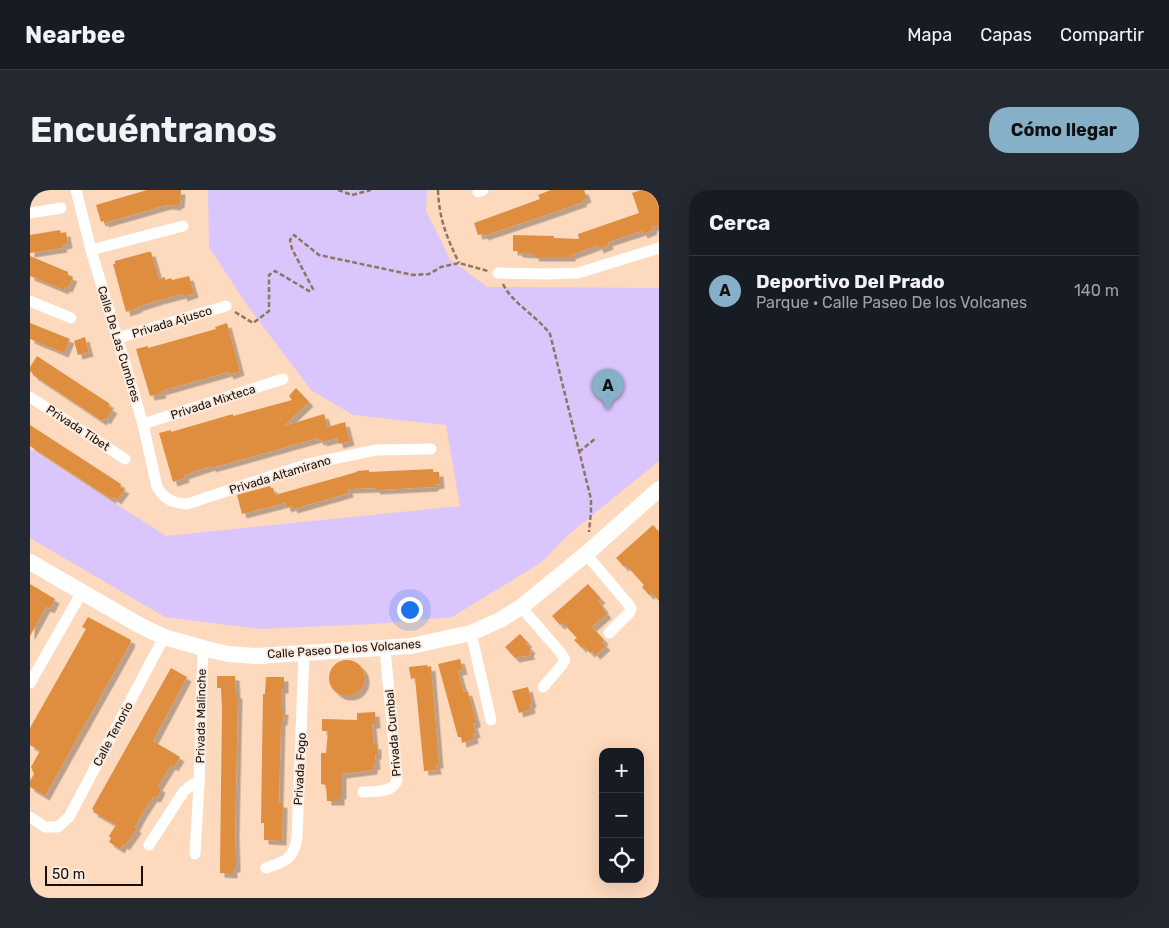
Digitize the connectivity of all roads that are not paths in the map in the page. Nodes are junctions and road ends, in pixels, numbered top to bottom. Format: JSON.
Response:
{"nodes":[{"id":1,"x":76,"y":190,"type":"edge"},
{"id":2,"x":61,"y":208,"type":"dead end"},
{"id":3,"x":30,"y":213,"type":"edge"},
{"id":4,"x":183,"y":226,"type":"dead end"},
{"id":5,"x":659,"y":248,"type":"edge"},
{"id":6,"x":91,"y":250,"type":"junction"},
{"id":7,"x":498,"y":273,"type":"road end"},
{"id":8,"x":30,"y":301,"type":"edge"},
{"id":9,"x":226,"y":306,"type":"road end"},
{"id":10,"x":71,"y":318,"type":"dead end"},
{"id":11,"x":118,"y":338,"type":"junction"},
{"id":12,"x":283,"y":380,"type":"dead end"},
{"id":13,"x":30,"y":397,"type":"edge"},
{"id":14,"x":143,"y":424,"type":"junction"},
{"id":15,"x":431,"y":449,"type":"dead end"},
{"id":16,"x":125,"y":459,"type":"dead end"},
{"id":17,"x":163,"y":496,"type":"joint"},
{"id":18,"x":657,"y":496,"type":"edge"},
{"id":19,"x":586,"y":554,"type":"junction"},
{"id":20,"x":30,"y":562,"type":"edge"},
{"id":21,"x":82,"y":592,"type":"junction"},
{"id":22,"x":521,"y":607,"type":"junction"},
{"id":23,"x":471,"y":633,"type":"junction"},
{"id":24,"x":609,"y":633,"type":"dead end"},
{"id":25,"x":164,"y":638,"type":"junction"},
{"id":26,"x":202,"y":648,"type":"junction"},
{"id":27,"x":385,"y":648,"type":"junction"},
{"id":28,"x":304,"y":654,"type":"junction"},
{"id":29,"x":30,"y":683,"type":"edge"},
{"id":30,"x":543,"y":687,"type":"dead end"},
{"id":31,"x":491,"y":720,"type":"dead end"},
{"id":32,"x":199,"y":784,"type":"junction"},
{"id":33,"x":363,"y":792,"type":"dead end"},
{"id":34,"x":30,"y":817,"type":"edge"},
{"id":35,"x":149,"y":846,"type":"dead end"},
{"id":36,"x":195,"y":854,"type":"dead end"},
{"id":37,"x":266,"y":868,"type":"dead end"}],
"edges":[{"from":1,"to":6,"type":"street","name":"Calle De Las Cumbres"},
{"from":2,"to":3,"type":"street"},
{"from":4,"to":6,"type":"street"},
{"from":5,"to":7,"type":"street"},
{"from":6,"to":11,"type":"street","name":"Calle De Las Cumbres"},
{"from":8,"to":10,"type":"street"},
{"from":9,"to":11,"type":"street","name":"Privada Ajusco"},
{"from":11,"to":14,"type":"street","name":"Calle De Las Cumbres"},
{"from":12,"to":14,"type":"street","name":"Privada Mixteca"},
{"from":13,"to":16,"type":"street","name":"Privada Tibet"},
{"from":14,"to":17,"type":"street","name":"Calle De Las Cumbres"},
{"from":15,"to":17,"type":"street","name":"Privada Altamirano"},
{"from":18,"to":19,"type":"street","name":"Calle Paseo De los Volcanes"},
{"from":19,"to":22,"type":"street","name":"Calle Paseo De los Volcanes"},
{"from":19,"to":24,"type":"street"},
{"from":20,"to":21,"type":"street","name":"Calle Paseo De los Volcanes"},
{"from":21,"to":25,"type":"street","name":"Calle Paseo De los Volcanes"},
{"from":21,"to":29,"type":"street"},
{"from":22,"to":23,"type":"street","name":"Calle Paseo De los Volcanes"},
{"from":22,"to":30,"type":"street"},
{"from":23,"to":27,"type":"street","name":"Calle Paseo De los Volcanes"},
{"from":23,"to":31,"type":"street"},
{"from":25,"to":26,"type":"street","name":"Calle Paseo De los Volcanes"},
{"from":25,"to":34,"type":"street","name":"Calle Tenorio"},
{"from":26,"to":28,"type":"street","name":"Calle Paseo De los Volcanes"},
{"from":26,"to":32,"type":"street","name":"Privada Malinche"},
{"from":27,"to":28,"type":"street","name":"Calle Paseo De los Volcanes"},
{"from":27,"to":33,"type":"street","name":"Privada Cumbal"},
{"from":28,"to":37,"type":"street","name":"Privada Fogo"},
{"from":32,"to":35,"type":"street"},
{"from":32,"to":36,"type":"street","name":"Privada Malinche"}]}
